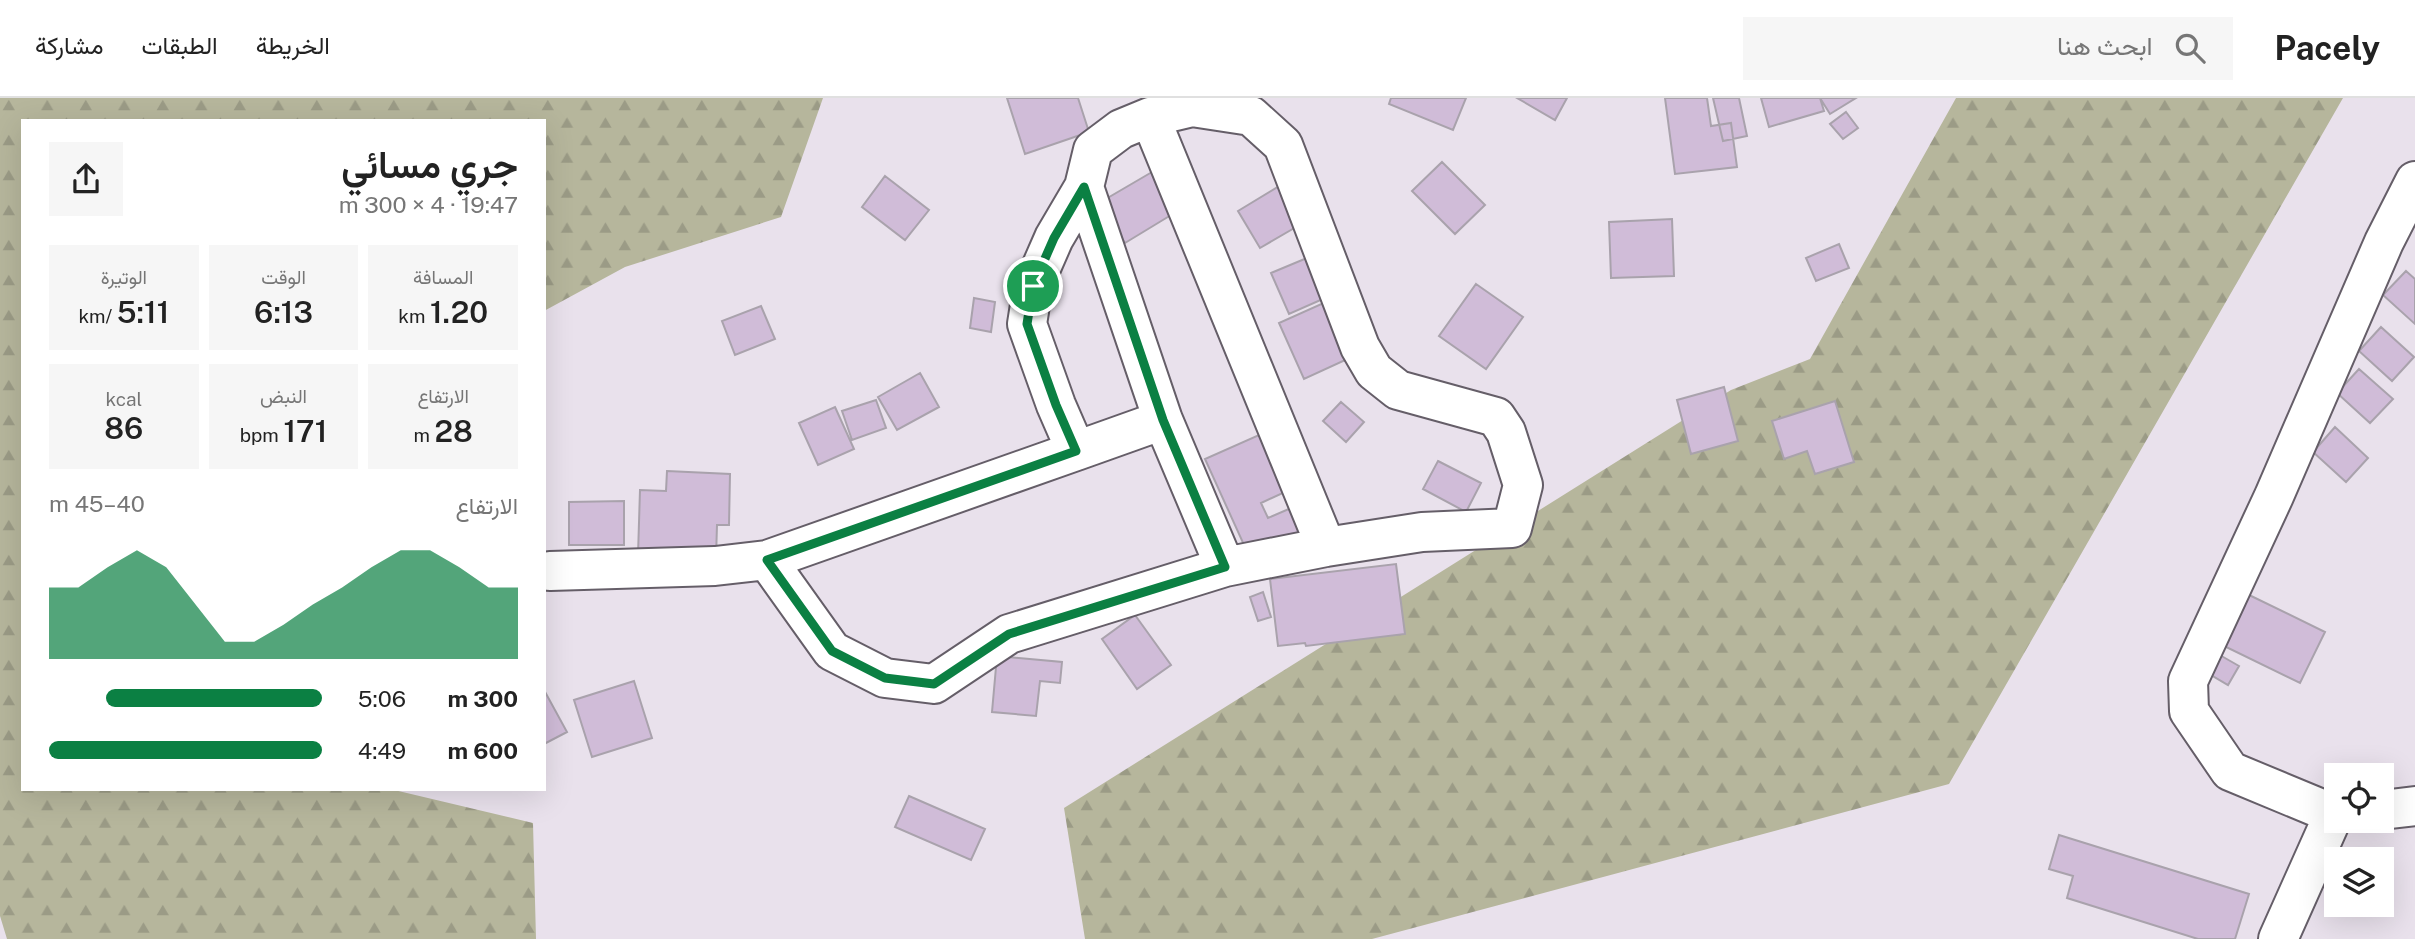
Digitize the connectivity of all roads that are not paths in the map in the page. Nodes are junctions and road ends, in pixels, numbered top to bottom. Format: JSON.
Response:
{"nodes":[{"id":1,"x":1126,"y":115,"type":"edge"},
{"id":2,"x":2415,"y":181,"type":"edge"},
{"id":3,"x":1084,"y":187,"type":"junction"},
{"id":4,"x":1163,"y":420,"type":"junction"},
{"id":5,"x":1076,"y":451,"type":"junction"},
{"id":6,"x":1326,"y":547,"type":"junction"},
{"id":7,"x":767,"y":560,"type":"junction"},
{"id":8,"x":1225,"y":567,"type":"junction"},
{"id":9,"x":550,"y":571,"type":"dead end"},
{"id":10,"x":2415,"y":806,"type":"edge"},
{"id":11,"x":2394,"y":809,"type":"edge"},
{"id":12,"x":2324,"y":811,"type":"edge"},
{"id":13,"x":2327,"y":833,"type":"edge"},
{"id":14,"x":2278,"y":939,"type":"edge"}],
"edges":[{"from":1,"to":3,"type":"street"},
{"from":1,"to":6,"type":"street"},
{"from":1,"to":6,"type":"street"},
{"from":2,"to":12,"type":"street"},
{"from":3,"to":4,"type":"street"},
{"from":3,"to":5,"type":"street"},
{"from":4,"to":5,"type":"street"},
{"from":4,"to":8,"type":"street"},
{"from":5,"to":7,"type":"street"},
{"from":6,"to":8,"type":"street"},
{"from":7,"to":8,"type":"street"},
{"from":7,"to":9,"type":"street"},
{"from":10,"to":11,"type":"street"},
{"from":13,"to":14,"type":"street"}]}
